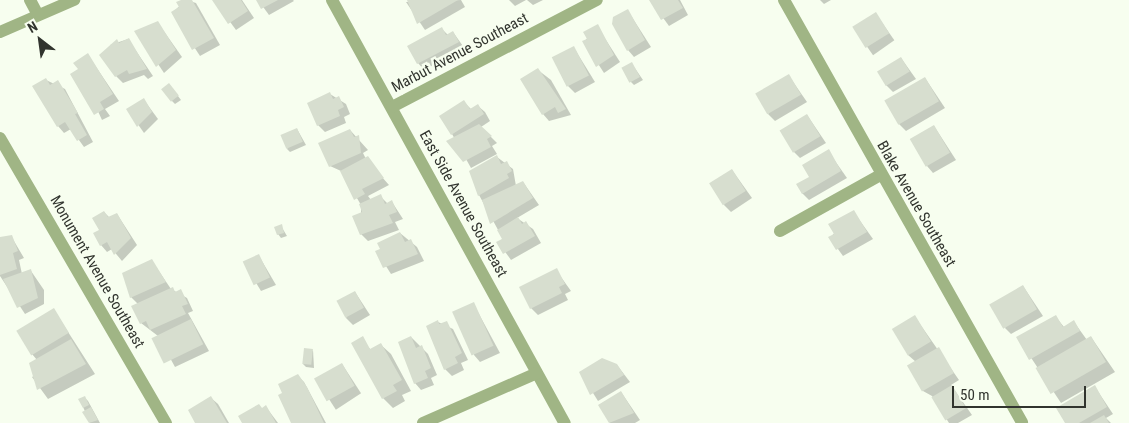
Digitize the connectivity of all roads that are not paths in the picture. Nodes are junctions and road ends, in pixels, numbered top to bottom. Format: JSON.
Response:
{"nodes":[{"id":1,"x":30,"y":0,"type":"edge"},
{"id":2,"x":74,"y":0,"type":"edge"},
{"id":3,"x":332,"y":0,"type":"edge"},
{"id":4,"x":597,"y":0,"type":"edge"},
{"id":5,"x":784,"y":0,"type":"edge"},
{"id":6,"x":38,"y":15,"type":"junction"},
{"id":7,"x":0,"y":32,"type":"edge"},
{"id":8,"x":392,"y":107,"type":"junction"},
{"id":9,"x":0,"y":138,"type":"edge"},
{"id":10,"x":880,"y":175,"type":"junction"},
{"id":11,"x":780,"y":230,"type":"dead end"},
{"id":12,"x":537,"y":373,"type":"junction"},
{"id":13,"x":166,"y":423,"type":"edge"},
{"id":14,"x":423,"y":423,"type":"edge"},
{"id":15,"x":565,"y":423,"type":"edge"},
{"id":16,"x":1022,"y":423,"type":"edge"}],
"edges":[{"from":1,"to":6,"type":"street"},
{"from":2,"to":6,"type":"street"},
{"from":3,"to":8,"type":"street","name":"East Side Avenue Southeast"},
{"from":4,"to":8,"type":"street","name":"Marbut Avenue Southeast"},
{"from":5,"to":10,"type":"street","name":"Blake Avenue Southeast"},
{"from":6,"to":7,"type":"street"},
{"from":8,"to":12,"type":"street","name":"East Side Avenue Southeast"},
{"from":9,"to":13,"type":"street","name":"Monument Avenue Southeast"},
{"from":10,"to":11,"type":"street"},
{"from":10,"to":16,"type":"street","name":"Blake Avenue Southeast"},
{"from":12,"to":14,"type":"street"},
{"from":12,"to":15,"type":"street","name":"East Side Avenue Southeast"}]}
